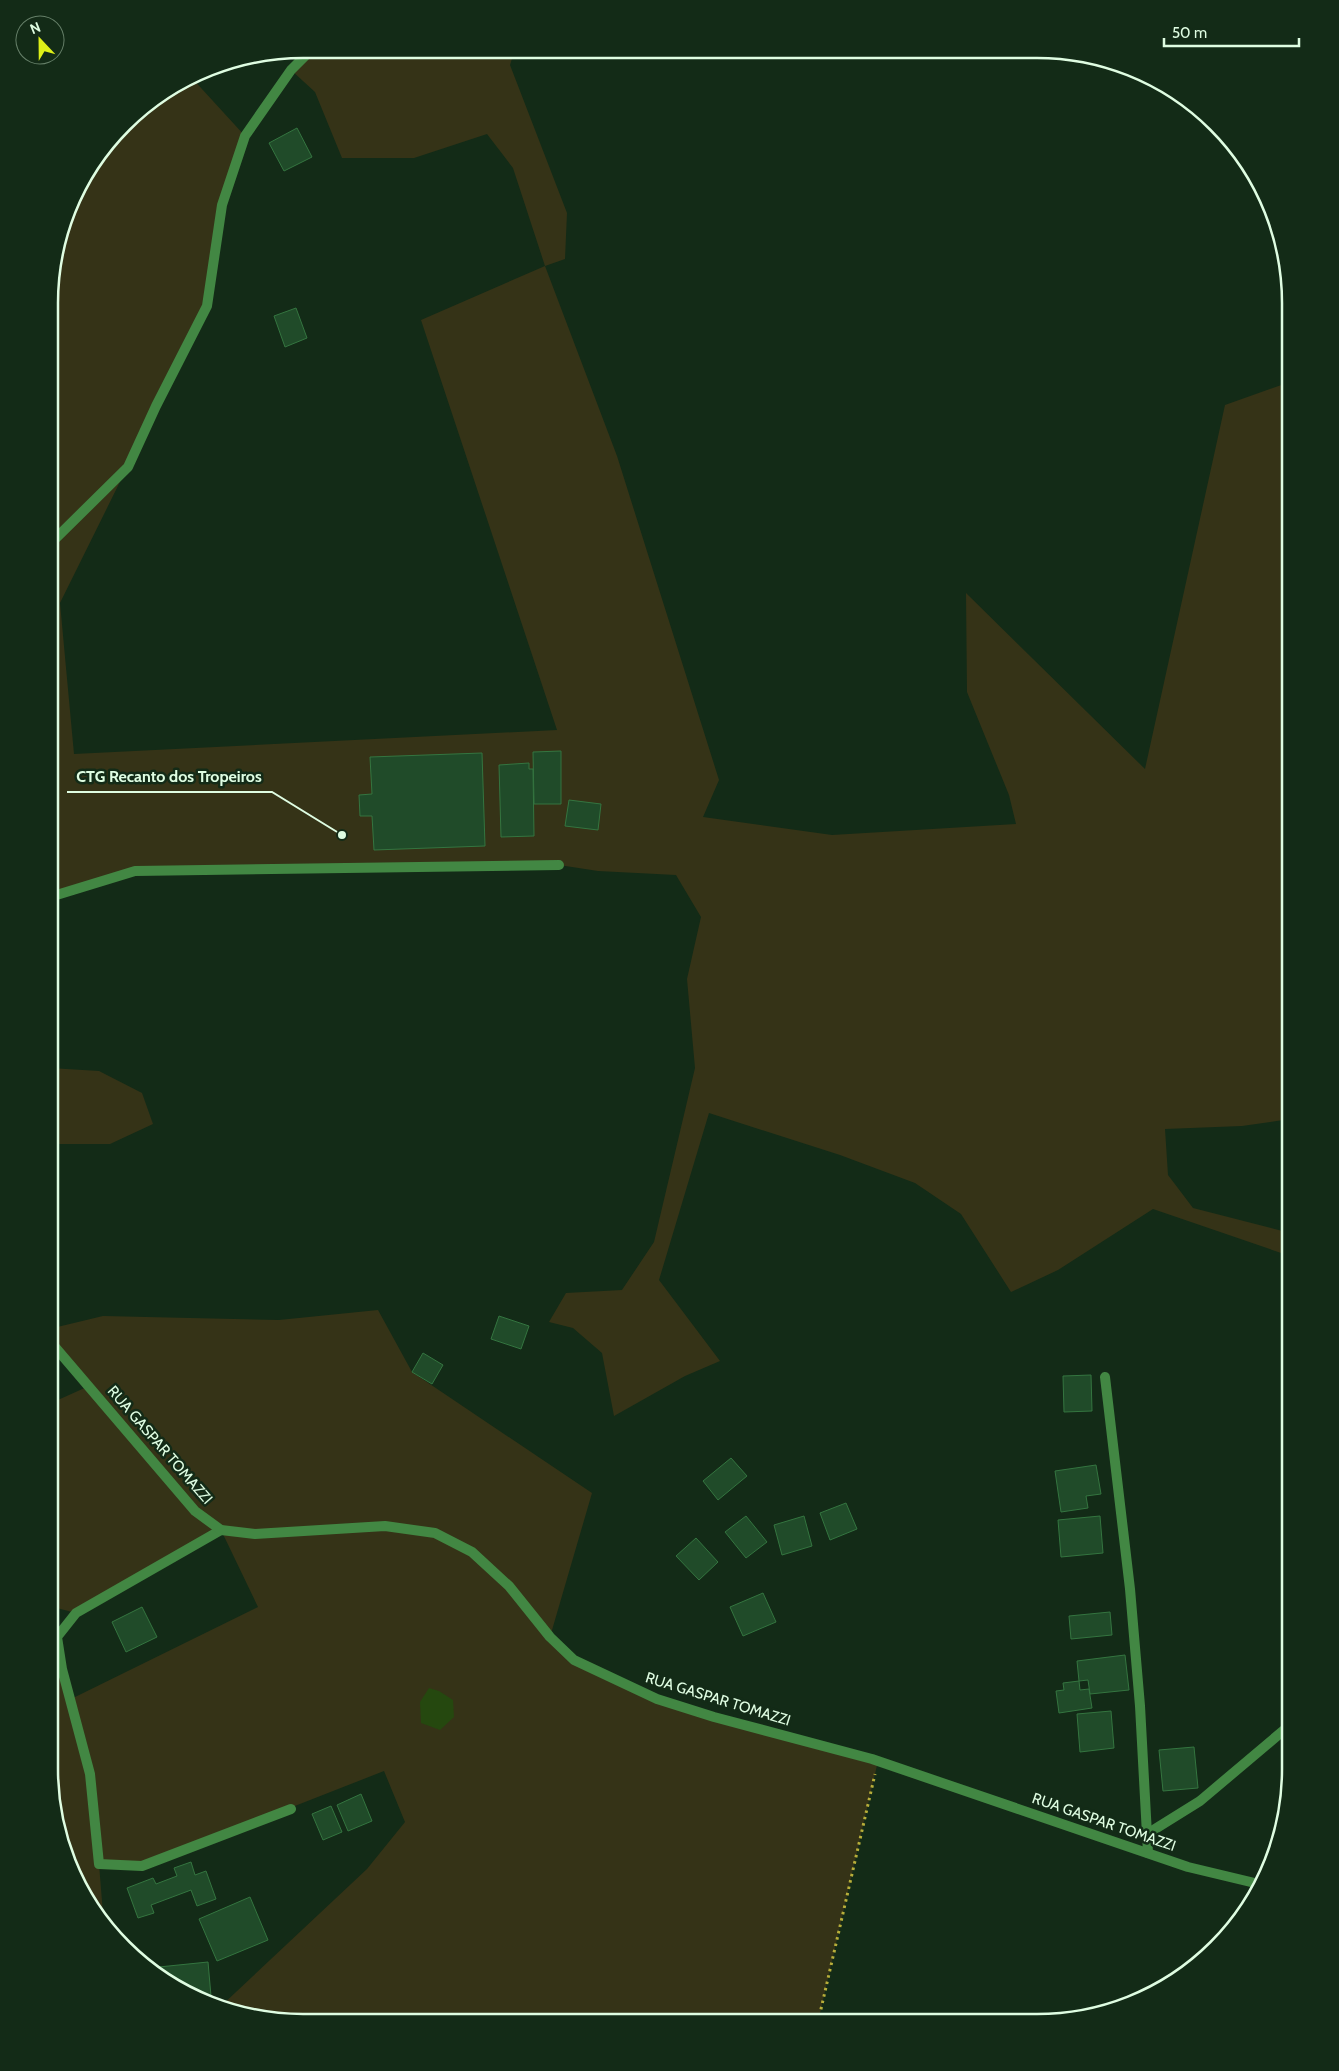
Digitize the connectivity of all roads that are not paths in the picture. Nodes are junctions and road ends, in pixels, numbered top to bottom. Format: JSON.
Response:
{"nodes":[{"id":1,"x":303,"y":58,"type":"edge"},
{"id":2,"x":58,"y":536,"type":"edge"},
{"id":3,"x":559,"y":865,"type":"dead end"},
{"id":4,"x":58,"y":895,"type":"edge"},
{"id":5,"x":58,"y":1351,"type":"edge"},
{"id":6,"x":1105,"y":1377,"type":"dead end"},
{"id":7,"x":221,"y":1530,"type":"junction"},
{"id":8,"x":58,"y":1631,"type":"edge"},
{"id":9,"x":58,"y":1654,"type":"edge"},
{"id":10,"x":1282,"y":1731,"type":"edge"},
{"id":11,"x":291,"y":1809,"type":"dead end"},
{"id":12,"x":1147,"y":1834,"type":"junction"},
{"id":13,"x":1148,"y":1853,"type":"junction"},
{"id":14,"x":1253,"y":1883,"type":"edge"}],
"edges":[{"from":1,"to":2,"type":"street"},
{"from":3,"to":4,"type":"street"},
{"from":5,"to":7,"type":"street","name":"RUA GASPAR TOMAZZI"},
{"from":6,"to":12,"type":"street"},
{"from":7,"to":8,"type":"street"},
{"from":7,"to":13,"type":"street","name":"RUA GASPAR TOMAZZI"},
{"from":9,"to":11,"type":"street"},
{"from":10,"to":12,"type":"street"},
{"from":12,"to":13,"type":"street"},
{"from":13,"to":14,"type":"street","name":"RUA GASPAR TOMAZZI"}]}
